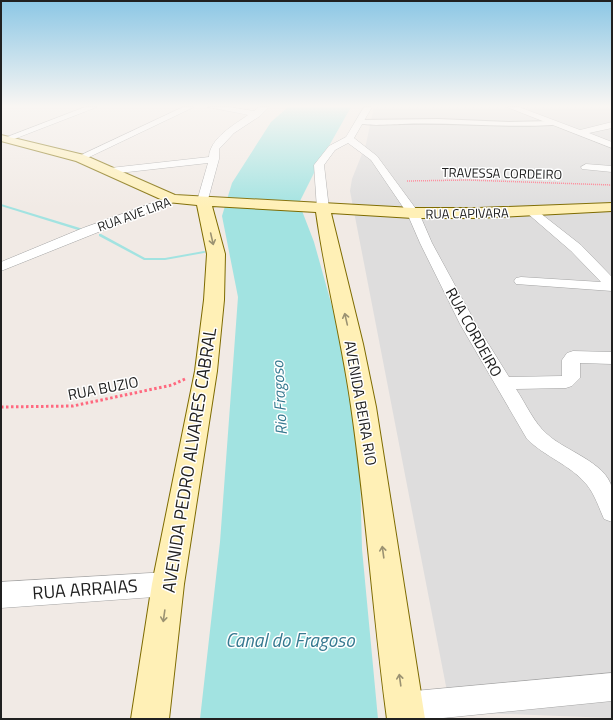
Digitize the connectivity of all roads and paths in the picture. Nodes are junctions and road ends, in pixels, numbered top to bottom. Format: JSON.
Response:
{"nodes":[{"id":1,"x":14,"y":141,"type":"edge"},
{"id":2,"x":118,"y":141,"type":"edge"},
{"id":3,"x":221,"y":141,"type":"edge"},
{"id":4,"x":346,"y":141,"type":"edge"},
{"id":5,"x":351,"y":141,"type":"edge"},
{"id":6,"x":599,"y":141,"type":"edge"},
{"id":7,"x":612,"y":145,"type":"edge"},
{"id":8,"x":80,"y":158,"type":"junction"},
{"id":9,"x":214,"y":159,"type":"junction"},
{"id":10,"x":586,"y":167,"type":"dead end"},
{"id":11,"x":612,"y":170,"type":"edge"},
{"id":12,"x":110,"y":171,"type":"junction"},
{"id":13,"x":392,"y":182,"type":"junction"},
{"id":14,"x":612,"y":185,"type":"edge"},
{"id":15,"x":172,"y":199,"type":"junction"},
{"id":16,"x":208,"y":201,"type":"junction"},
{"id":17,"x":612,"y":207,"type":"edge"},
{"id":18,"x":315,"y":208,"type":"junction"},
{"id":19,"x":531,"y":211,"type":"junction"},
{"id":20,"x":413,"y":213,"type":"junction"},
{"id":21,"x":5,"y":262,"type":"edge"},
{"id":22,"x":521,"y":281,"type":"dead end"},
{"id":23,"x":612,"y":286,"type":"edge"},
{"id":24,"x":612,"y":358,"type":"edge"},
{"id":25,"x":206,"y":371,"type":"junction"},
{"id":26,"x":503,"y":383,"type":"junction"},
{"id":27,"x":1,"y":407,"type":"edge"},
{"id":28,"x":612,"y":512,"type":"edge"},
{"id":29,"x":168,"y":584,"type":"junction"},
{"id":30,"x":1,"y":596,"type":"edge"},
{"id":31,"x":612,"y":687,"type":"edge"},
{"id":32,"x":405,"y":713,"type":"edge"},
{"id":33,"x":150,"y":719,"type":"edge"}],
"edges":[{"from":1,"to":8,"type":"main road"},
{"from":2,"to":8,"type":"street"},
{"from":3,"to":9,"type":"street"},
{"from":4,"to":18,"type":"street","name":"AVENIDA BEIRA RIO"},
{"from":5,"to":13,"type":"street","name":"RUA CORDEIRO"},
{"from":6,"to":7,"type":"street"},
{"from":8,"to":12,"type":"main road"},
{"from":9,"to":12,"type":"street"},
{"from":9,"to":16,"type":"street"},
{"from":10,"to":11,"type":"street"},
{"from":12,"to":15,"type":"main road"},
{"from":13,"to":14,"type":"path","name":"TRAVESSA CORDEIRO"},
{"from":13,"to":20,"type":"street","name":"RUA CORDEIRO"},
{"from":15,"to":16,"type":"main road","name":"RUA AVE LIRA"},
{"from":15,"to":21,"type":"street","name":"RUA AVE LIRA"},
{"from":16,"to":18,"type":"main road","name":"RUA AVE LIRA"},
{"from":16,"to":25,"type":"main road","name":"AVENIDA PEDRO ALVARES CABRAL","one_way":true},
{"from":17,"to":19,"type":"main road","name":"RUA CAPIVARA"},
{"from":18,"to":20,"type":"main road","name":"RUA CAPIVARA"},
{"from":32,"to":18,"type":"main road","name":"AVENIDA BEIRA RIO","one_way":true},
{"from":19,"to":20,"type":"main road","name":"RUA CAPIVARA"},
{"from":19,"to":23,"type":"street"},
{"from":20,"to":26,"type":"street","name":"RUA CORDEIRO"},
{"from":22,"to":23,"type":"street"},
{"from":24,"to":26,"type":"street"},
{"from":25,"to":27,"type":"path","name":"RUA BUZIO"},
{"from":25,"to":29,"type":"main road","name":"AVENIDA PEDRO ALVARES CABRAL"},
{"from":26,"to":28,"type":"street","name":"RUA CORDEIRO"},
{"from":29,"to":30,"type":"street","name":"RUA ARRAIAS"},
{"from":29,"to":33,"type":"main road","name":"AVENIDA PEDRO ALVARES CABRAL","one_way":true},
{"from":31,"to":32,"type":"street"}]}
